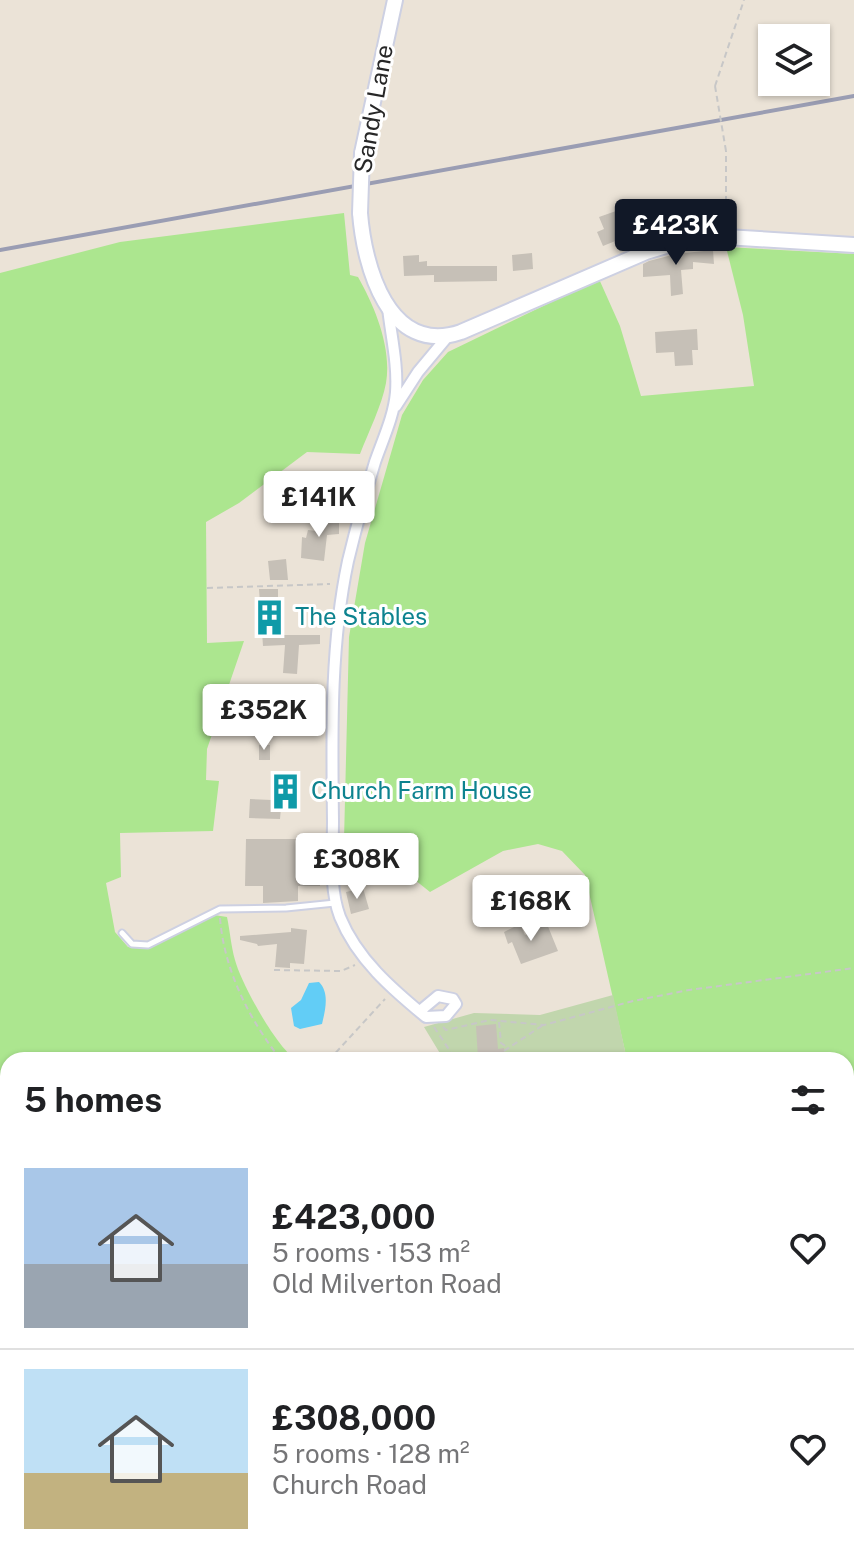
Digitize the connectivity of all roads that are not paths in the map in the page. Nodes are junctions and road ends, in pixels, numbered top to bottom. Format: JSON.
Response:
{"nodes":[{"id":1,"x":395,"y":0,"type":"edge"},
{"id":2,"x":854,"y":245,"type":"edge"},
{"id":3,"x":388,"y":308,"type":"junction"},
{"id":4,"x":448,"y":336,"type":"junction"},
{"id":5,"x":392,"y":415,"type":"junction"},
{"id":6,"x":336,"y":903,"type":"junction"},
{"id":7,"x":122,"y":933,"type":"dead end"},
{"id":8,"x":423,"y":1014,"type":"road end"}],
"edges":[{"from":1,"to":3,"type":"street","name":"Sandy Lane","bridge":true},
{"from":2,"to":4,"type":"street"},
{"from":3,"to":4,"type":"street"},
{"from":3,"to":5,"type":"street"},
{"from":4,"to":5,"type":"street"},
{"from":5,"to":6,"type":"street"},
{"from":6,"to":7,"type":"lane"},
{"from":6,"to":8,"type":"street"}]}
